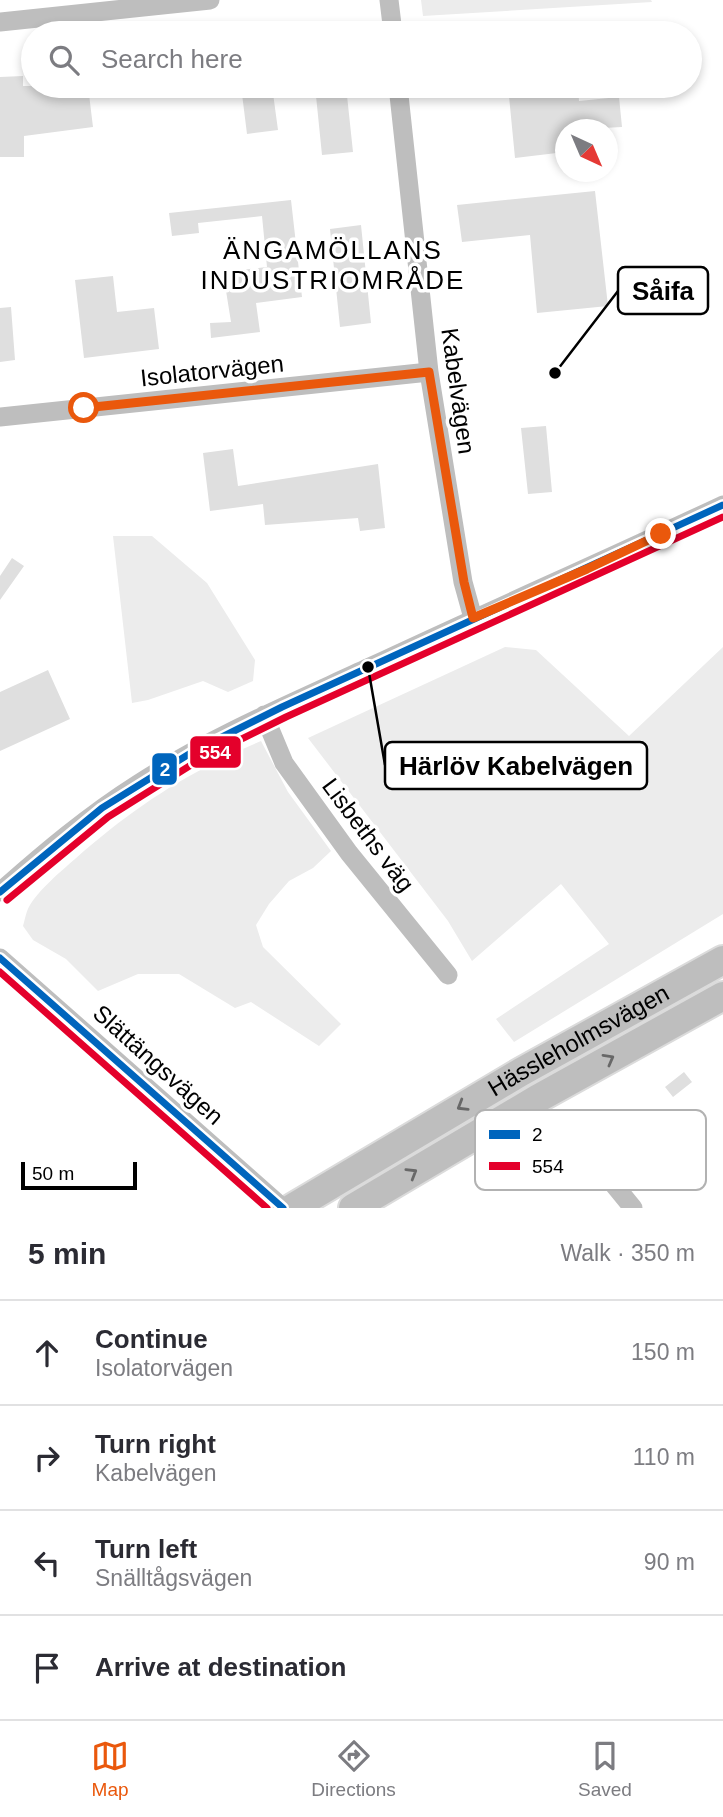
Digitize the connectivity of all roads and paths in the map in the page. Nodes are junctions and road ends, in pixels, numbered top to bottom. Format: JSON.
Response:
{"nodes":[{"id":1,"x":210,"y":0,"type":"edge"},
{"id":2,"x":389,"y":0,"type":"edge"},
{"id":3,"x":392,"y":21,"type":"edge"},
{"id":4,"x":0,"y":22,"type":"edge"},
{"id":5,"x":399,"y":98,"type":"edge"},
{"id":6,"x":429,"y":372,"type":"junction"},
{"id":7,"x":0,"y":417,"type":"edge"},
{"id":8,"x":723,"y":505,"type":"edge"},
{"id":9,"x":473,"y":618,"type":"junction"},
{"id":10,"x":264,"y":715,"type":"junction"},
{"id":11,"x":0,"y":892,"type":"edge"},
{"id":12,"x":723,"y":948,"type":"edge"},
{"id":13,"x":0,"y":958,"type":"edge"},
{"id":14,"x":723,"y":960,"type":"edge"},
{"id":15,"x":448,"y":975,"type":"dead end"},
{"id":16,"x":723,"y":996,"type":"edge"},
{"id":17,"x":645,"y":1003,"type":"junction"},
{"id":18,"x":518,"y":1110,"type":"edge"},
{"id":19,"x":475,"y":1136,"type":"edge"},
{"id":20,"x":618,"y":1190,"type":"edge"},
{"id":21,"x":283,"y":1208,"type":"edge"},
{"id":22,"x":292,"y":1208,"type":"edge"},
{"id":23,"x":353,"y":1208,"type":"edge"},
{"id":24,"x":633,"y":1208,"type":"edge"}],
"edges":[{"from":1,"to":4,"type":"street"},
{"from":2,"to":3,"type":"street"},
{"from":5,"to":6,"type":"street","name":"Kabelvägen"},
{"from":6,"to":7,"type":"street","name":"Isolatorvägen"},
{"from":6,"to":9,"type":"street","name":"Kabelvägen"},
{"from":8,"to":9,"type":"street"},
{"from":9,"to":10,"type":"street"},
{"from":10,"to":11,"type":"street"},
{"from":10,"to":15,"type":"street","name":"Lisbeths väg"},
{"from":12,"to":17,"type":"highway"},
{"from":13,"to":21,"type":"street","name":"Slättängsvägen"},
{"from":14,"to":17,"type":"highway","name":"Hässleholmsvägen"},
{"from":18,"to":16,"type":"highway","name":"Hässleholmsvägen","one_way":true},
{"from":17,"to":22,"type":"highway","name":"Hässleholmsvägen","one_way":true},
{"from":23,"to":19,"type":"highway","name":"Hässleholmsvägen","one_way":true},
{"from":20,"to":24,"type":"street"}]}
